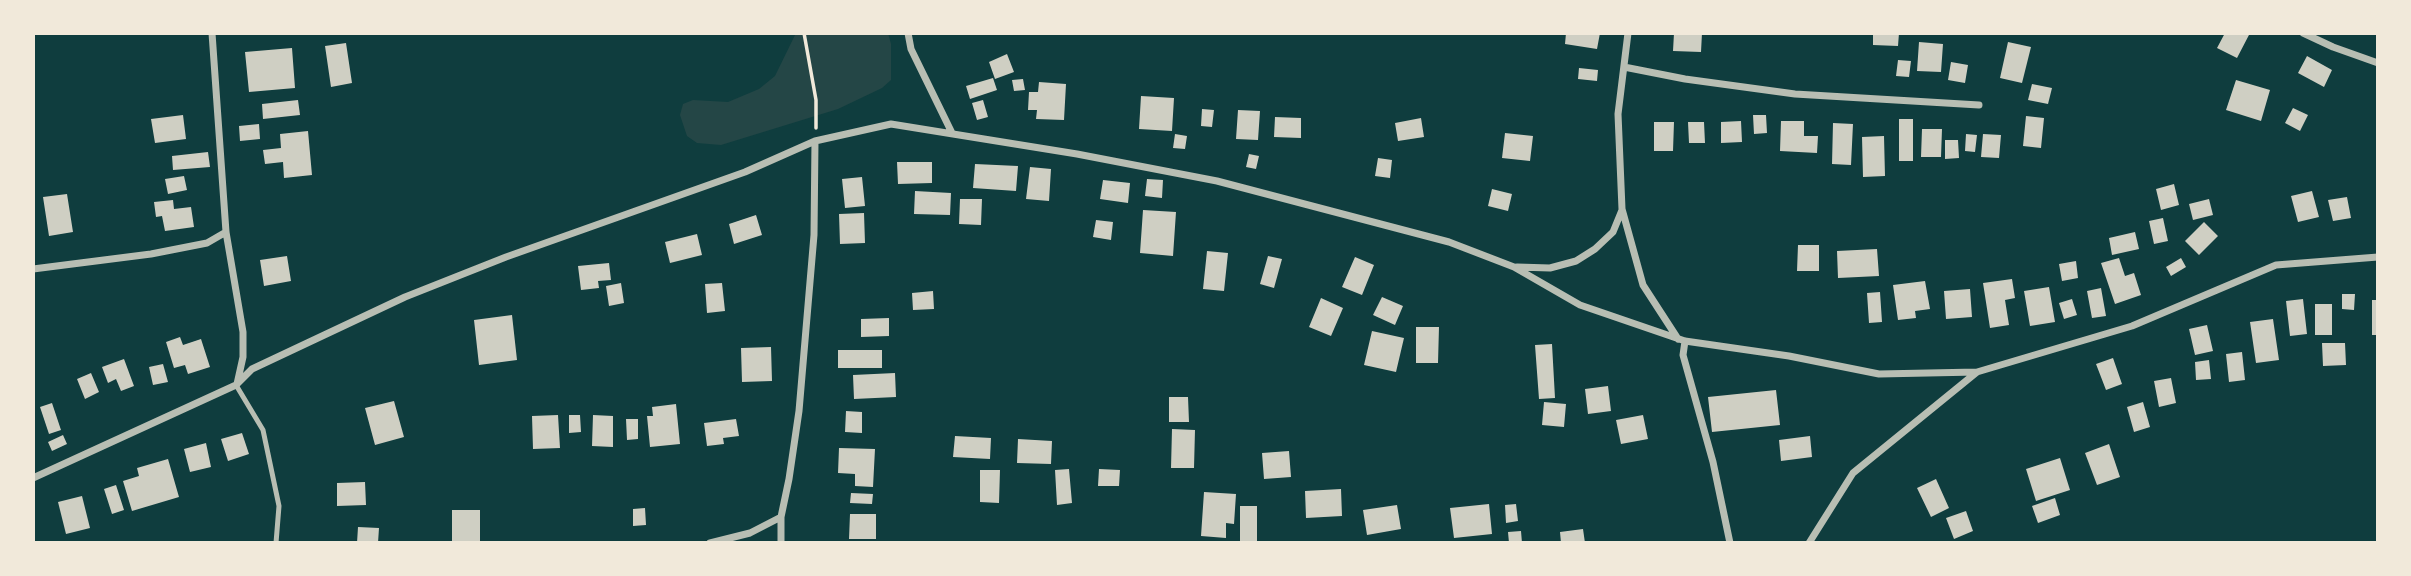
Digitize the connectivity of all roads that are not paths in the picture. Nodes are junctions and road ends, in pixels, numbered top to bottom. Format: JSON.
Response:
{"nodes":[{"id":1,"x":212,"y":33,"type":"edge"},
{"id":2,"x":908,"y":33,"type":"edge"},
{"id":3,"x":1628,"y":33,"type":"edge"},
{"id":4,"x":2303,"y":33,"type":"edge"},
{"id":5,"x":2378,"y":63,"type":"edge"},
{"id":6,"x":1624,"y":67,"type":"junction"},
{"id":7,"x":1979,"y":105,"type":"dead end"},
{"id":8,"x":951,"y":133,"type":"junction"},
{"id":9,"x":816,"y":141,"type":"junction"},
{"id":10,"x":1622,"y":209,"type":"junction"},
{"id":11,"x":226,"y":232,"type":"junction"},
{"id":12,"x":2378,"y":257,"type":"edge"},
{"id":13,"x":1514,"y":267,"type":"junction"},
{"id":14,"x":33,"y":269,"type":"edge"},
{"id":15,"x":1682,"y":340,"type":"junction"},
{"id":16,"x":1977,"y":372,"type":"junction"},
{"id":17,"x":236,"y":386,"type":"junction"},
{"id":18,"x":33,"y":478,"type":"edge"},
{"id":19,"x":781,"y":517,"type":"junction"},
{"id":20,"x":276,"y":543,"type":"edge"},
{"id":21,"x":710,"y":543,"type":"edge"},
{"id":22,"x":781,"y":543,"type":"edge"},
{"id":23,"x":1730,"y":543,"type":"edge"},
{"id":24,"x":1809,"y":543,"type":"edge"}],
"edges":[{"from":1,"to":11,"type":"street"},
{"from":2,"to":8,"type":"street"},
{"from":3,"to":6,"type":"street"},
{"from":4,"to":5,"type":"street"},
{"from":6,"to":7,"type":"street"},
{"from":6,"to":10,"type":"street"},
{"from":8,"to":9,"type":"street"},
{"from":8,"to":13,"type":"street"},
{"from":9,"to":17,"type":"street"},
{"from":9,"to":19,"type":"street"},
{"from":10,"to":13,"type":"street"},
{"from":10,"to":15,"type":"street"},
{"from":11,"to":14,"type":"street"},
{"from":11,"to":17,"type":"street"},
{"from":12,"to":16,"type":"street"},
{"from":13,"to":15,"type":"street"},
{"from":15,"to":16,"type":"street"},
{"from":15,"to":23,"type":"street"},
{"from":16,"to":24,"type":"street"},
{"from":17,"to":18,"type":"street"},
{"from":17,"to":20,"type":"lane"},
{"from":19,"to":21,"type":"street"},
{"from":19,"to":22,"type":"street"}]}
